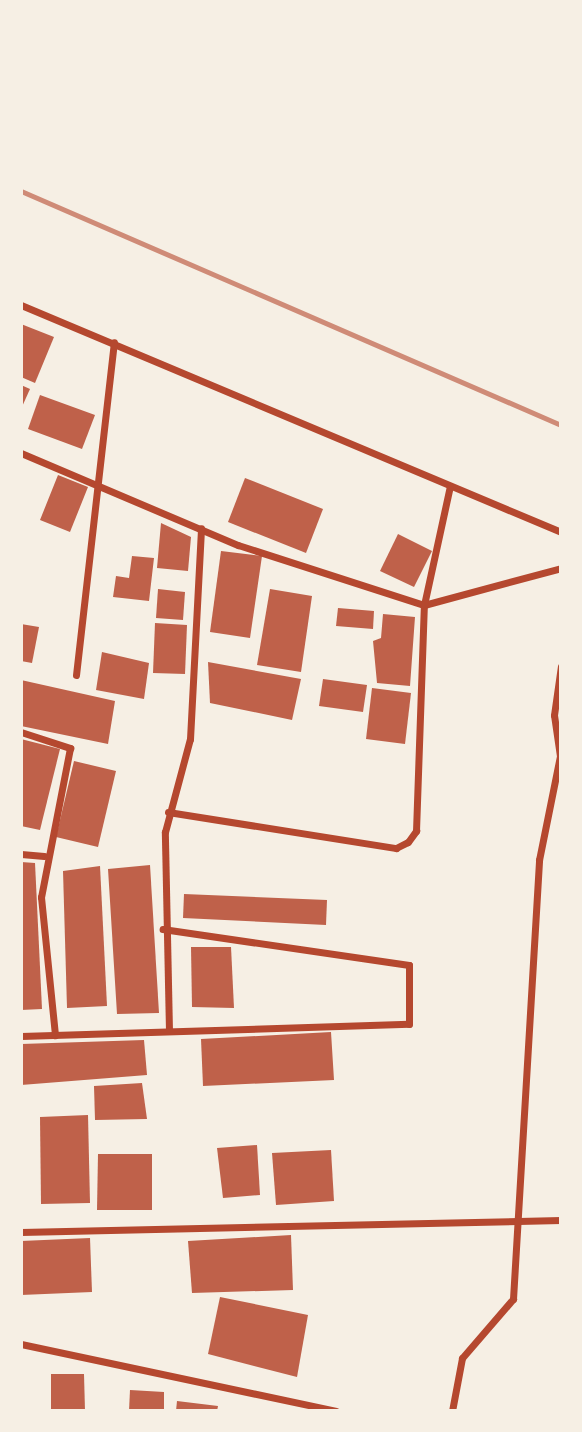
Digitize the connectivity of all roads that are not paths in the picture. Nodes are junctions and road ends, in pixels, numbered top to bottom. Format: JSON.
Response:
{"nodes":[{"id":1,"x":21,"y":305,"type":"edge"},
{"id":2,"x":114,"y":342,"type":"junction"},
{"id":3,"x":21,"y":453,"type":"edge"},
{"id":4,"x":98,"y":486,"type":"junction"},
{"id":5,"x":450,"y":486,"type":"junction"},
{"id":6,"x":201,"y":528,"type":"junction"},
{"id":7,"x":561,"y":532,"type":"edge"},
{"id":8,"x":561,"y":568,"type":"edge"},
{"id":9,"x":424,"y":605,"type":"junction"},
{"id":10,"x":561,"y":666,"type":"edge"},
{"id":11,"x":76,"y":675,"type":"dead end"},
{"id":12,"x":21,"y":732,"type":"edge"},
{"id":13,"x":168,"y":812,"type":"junction"},
{"id":14,"x":21,"y":854,"type":"edge"},
{"id":15,"x":44,"y":856,"type":"junction"},
{"id":16,"x":163,"y":929,"type":"junction"},
{"id":17,"x":169,"y":1031,"type":"junction"},
{"id":18,"x":55,"y":1035,"type":"junction"},
{"id":19,"x":21,"y":1036,"type":"edge"},
{"id":20,"x":561,"y":1220,"type":"edge"},
{"id":21,"x":518,"y":1222,"type":"junction"},
{"id":22,"x":21,"y":1232,"type":"edge"},
{"id":23,"x":21,"y":1344,"type":"edge"},
{"id":24,"x":336,"y":1411,"type":"edge"},
{"id":25,"x":452,"y":1411,"type":"edge"}],
"edges":[{"from":1,"to":2,"type":"street"},
{"from":2,"to":4,"type":"street"},
{"from":2,"to":5,"type":"street"},
{"from":3,"to":4,"type":"street"},
{"from":4,"to":6,"type":"street"},
{"from":4,"to":11,"type":"street"},
{"from":5,"to":7,"type":"street"},
{"from":5,"to":9,"type":"street"},
{"from":6,"to":9,"type":"street"},
{"from":6,"to":13,"type":"street"},
{"from":8,"to":9,"type":"street"},
{"from":9,"to":13,"type":"street"},
{"from":10,"to":21,"type":"street"},
{"from":12,"to":15,"type":"street"},
{"from":13,"to":16,"type":"street"},
{"from":14,"to":15,"type":"street"},
{"from":15,"to":18,"type":"street"},
{"from":16,"to":17,"type":"street"},
{"from":16,"to":17,"type":"street"},
{"from":17,"to":18,"type":"street"},
{"from":18,"to":19,"type":"street"},
{"from":20,"to":21,"type":"street"},
{"from":21,"to":22,"type":"street"},
{"from":21,"to":25,"type":"street"},
{"from":23,"to":24,"type":"street"}]}
